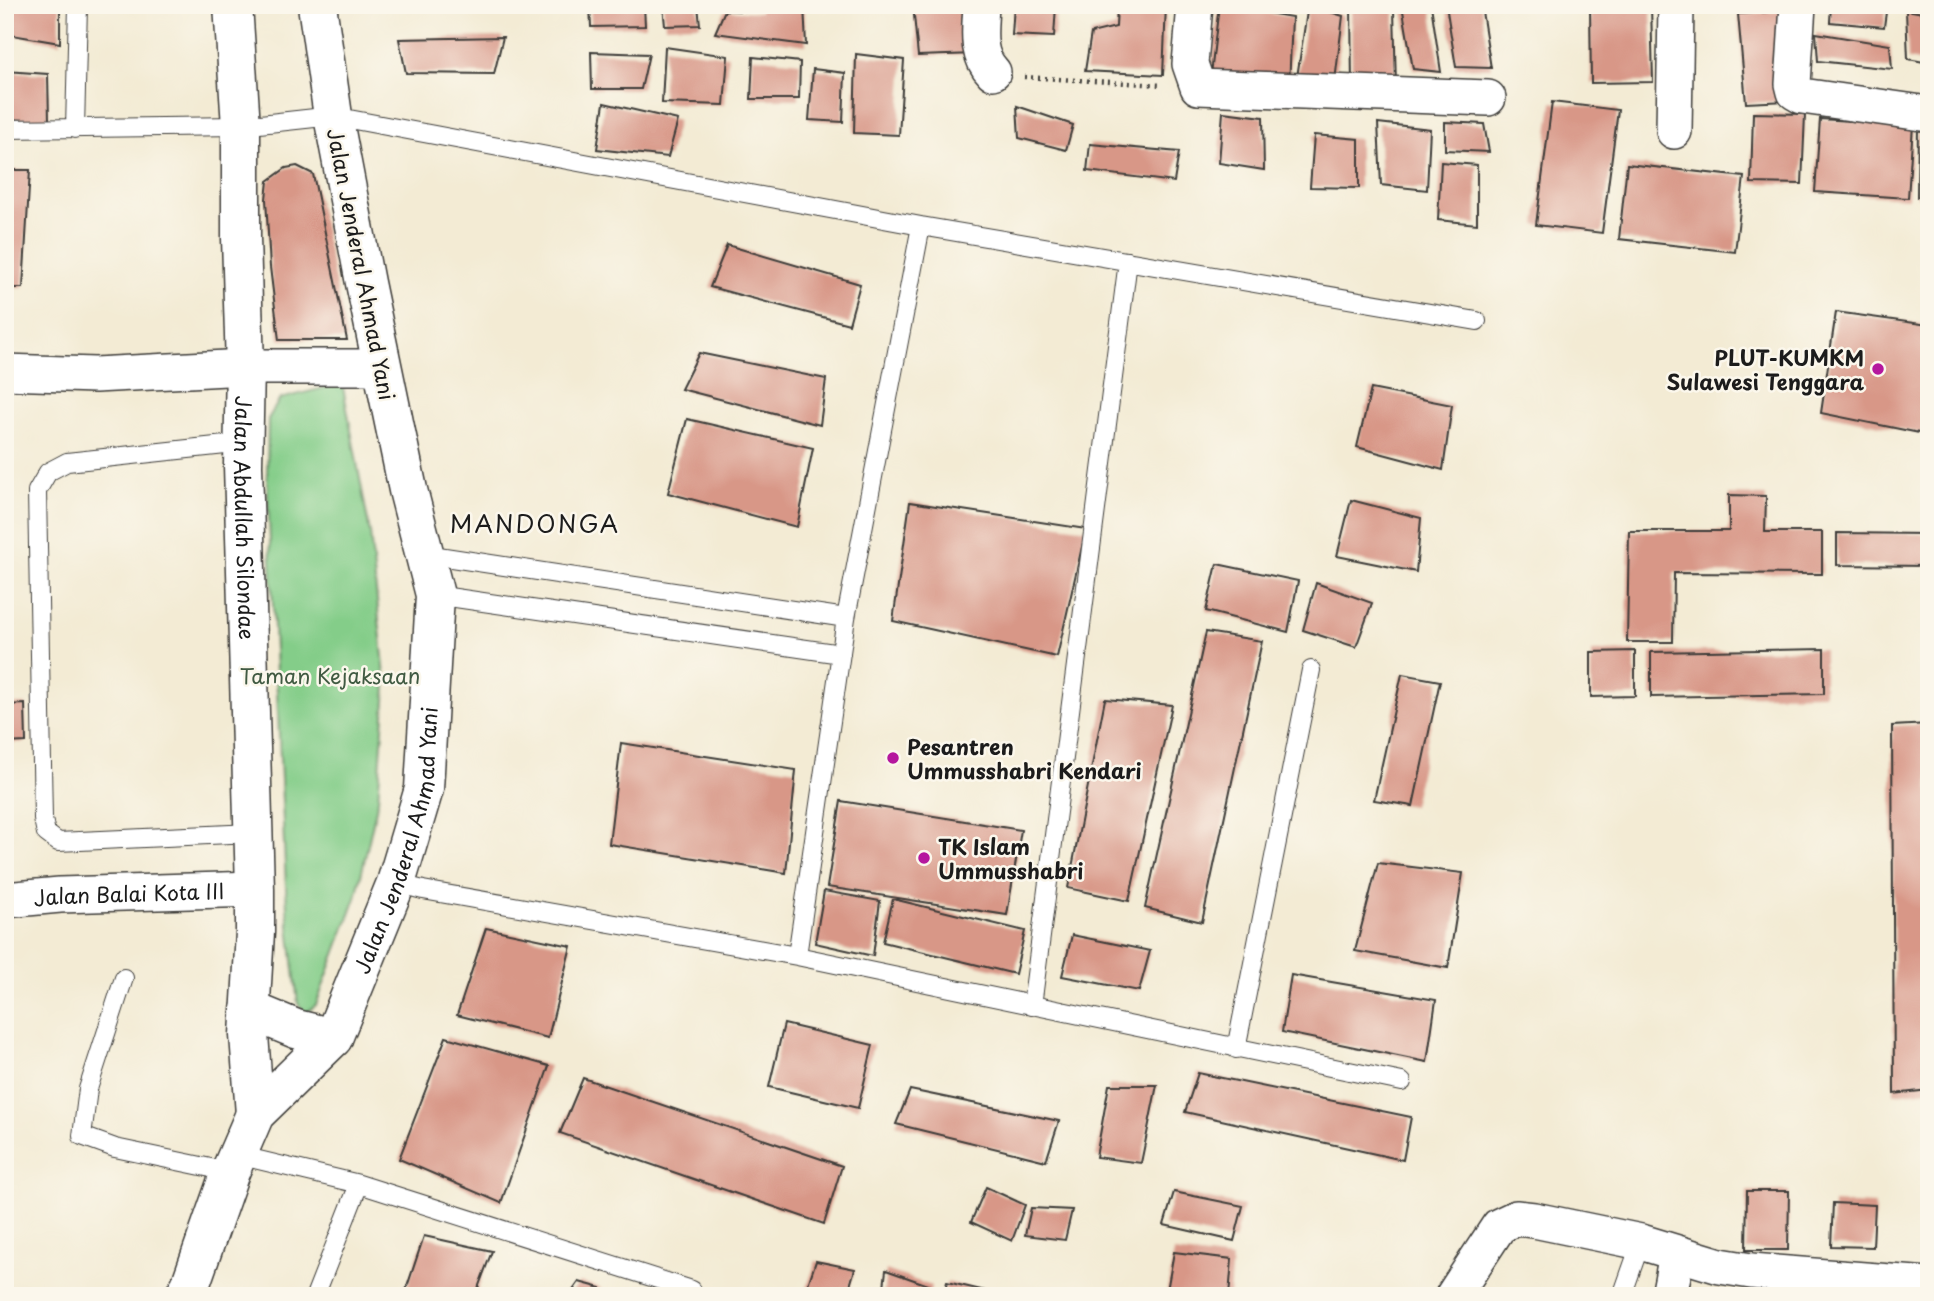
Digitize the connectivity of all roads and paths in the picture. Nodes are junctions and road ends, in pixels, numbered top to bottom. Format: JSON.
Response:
{"nodes":[{"id":1,"x":78,"y":5,"type":"edge"},
{"id":2,"x":233,"y":5,"type":"edge"},
{"id":3,"x":317,"y":5,"type":"edge"},
{"id":4,"x":981,"y":5,"type":"edge"},
{"id":5,"x":1195,"y":5,"type":"edge"},
{"id":6,"x":1676,"y":5,"type":"edge"},
{"id":7,"x":1798,"y":5,"type":"edge"},
{"id":8,"x":993,"y":72,"type":"joint"},
{"id":9,"x":1198,"y":87,"type":"junction"},
{"id":10,"x":1489,"y":97,"type":"dead end"},
{"id":11,"x":1929,"y":114,"type":"edge"},
{"id":12,"x":333,"y":117,"type":"junction"},
{"id":13,"x":241,"y":126,"type":"junction"},
{"id":14,"x":5,"y":129,"type":"edge"},
{"id":15,"x":75,"y":129,"type":"junction"},
{"id":16,"x":1674,"y":131,"type":"dead end"},
{"id":17,"x":921,"y":226,"type":"junction"},
{"id":18,"x":1128,"y":261,"type":"junction"},
{"id":19,"x":1477,"y":321,"type":"dead end"},
{"id":20,"x":245,"y":367,"type":"junction"},
{"id":21,"x":383,"y":367,"type":"junction"},
{"id":22,"x":5,"y":372,"type":"edge"},
{"id":23,"x":244,"y":443,"type":"junction"},
{"id":24,"x":425,"y":554,"type":"junction"},
{"id":25,"x":435,"y":595,"type":"junction"},
{"id":26,"x":846,"y":618,"type":"junction"},
{"id":27,"x":841,"y":653,"type":"junction"},
{"id":28,"x":1311,"y":670,"type":"dead end"},
{"id":29,"x":252,"y":832,"type":"junction"},
{"id":30,"x":396,"y":883,"type":"junction"},
{"id":31,"x":255,"y":889,"type":"junction"},
{"id":32,"x":5,"y":900,"type":"edge"},
{"id":33,"x":797,"y":956,"type":"junction"},
{"id":34,"x":124,"y":978,"type":"dead end"},
{"id":35,"x":1032,"y":1006,"type":"junction"},
{"id":36,"x":250,"y":1010,"type":"junction"},
{"id":37,"x":333,"y":1038,"type":"junction"},
{"id":38,"x":1236,"y":1049,"type":"junction"},
{"id":39,"x":1402,"y":1082,"type":"dead end"},
{"id":40,"x":255,"y":1114,"type":"junction"},
{"id":41,"x":234,"y":1163,"type":"junction"},
{"id":42,"x":359,"y":1184,"type":"junction"},
{"id":43,"x":1641,"y":1242,"type":"junction"},
{"id":44,"x":1677,"y":1254,"type":"junction"},
{"id":45,"x":1929,"y":1284,"type":"edge"},
{"id":46,"x":692,"y":1290,"type":"dead end"},
{"id":47,"x":184,"y":1296,"type":"edge"},
{"id":48,"x":314,"y":1296,"type":"edge"},
{"id":49,"x":1453,"y":1296,"type":"edge"},
{"id":50,"x":1622,"y":1296,"type":"edge"},
{"id":51,"x":1669,"y":1296,"type":"edge"}],
"edges":[{"from":1,"to":15,"type":"lane"},
{"from":2,"to":13,"type":"highway","name":"Jalan Abdullah Silondae"},
{"from":3,"to":12,"type":"highway","name":"Jalan Jenderal Ahmad Yani"},
{"from":4,"to":8,"type":"street"},
{"from":5,"to":9,"type":"street"},
{"from":6,"to":16,"type":"street"},
{"from":7,"to":11,"type":"street"},
{"from":8,"to":9,"type":"path"},
{"from":9,"to":10,"type":"street"},
{"from":12,"to":13,"type":"lane"},
{"from":12,"to":17,"type":"lane"},
{"from":12,"to":21,"type":"highway","name":"Jalan Jenderal Ahmad Yani"},
{"from":13,"to":15,"type":"lane"},
{"from":13,"to":20,"type":"highway","name":"Jalan Abdullah Silondae"},
{"from":14,"to":15,"type":"lane"},
{"from":17,"to":18,"type":"lane"},
{"from":17,"to":26,"type":"lane"},
{"from":18,"to":19,"type":"lane"},
{"from":18,"to":35,"type":"lane"},
{"from":20,"to":21,"type":"street"},
{"from":20,"to":22,"type":"street"},
{"from":20,"to":23,"type":"highway","name":"Jalan Abdullah Silondae"},
{"from":21,"to":24,"type":"highway","name":"Jalan Jenderal Ahmad Yani"},
{"from":23,"to":29,"type":"highway","name":"Jalan Abdullah Silondae"},
{"from":23,"to":29,"type":"lane"},
{"from":24,"to":25,"type":"highway","name":"Jalan Jenderal Ahmad Yani"},
{"from":24,"to":26,"type":"lane"},
{"from":25,"to":27,"type":"lane"},
{"from":25,"to":30,"type":"highway","name":"Jalan Jenderal Ahmad Yani"},
{"from":26,"to":27,"type":"lane"},
{"from":27,"to":33,"type":"lane"},
{"from":28,"to":38,"type":"lane"},
{"from":29,"to":31,"type":"highway","name":"Jalan Abdullah Silondae"},
{"from":30,"to":33,"type":"lane"},
{"from":30,"to":37,"type":"highway","name":"Jalan Jenderal Ahmad Yani"},
{"from":31,"to":32,"type":"street","name":"Jalan Balai Kota III"},
{"from":31,"to":36,"type":"highway","name":"Jalan Abdullah Silondae"},
{"from":33,"to":35,"type":"lane"},
{"from":34,"to":41,"type":"lane"},
{"from":35,"to":38,"type":"lane"},
{"from":36,"to":37,"type":"highway"},
{"from":36,"to":40,"type":"highway","name":"Jalan Abdullah Silondae"},
{"from":37,"to":40,"type":"highway","name":"Jalan Jenderal Ahmad Yani"},
{"from":38,"to":39,"type":"lane"},
{"from":40,"to":41,"type":"highway","name":"Jalan Jenderal Ahmad Yani"},
{"from":41,"to":42,"type":"lane"},
{"from":41,"to":47,"type":"highway","name":"Jalan Jenderal Ahmad Yani"},
{"from":42,"to":46,"type":"lane"},
{"from":42,"to":48,"type":"lane"},
{"from":43,"to":44,"type":"street"},
{"from":43,"to":49,"type":"street"},
{"from":43,"to":50,"type":"lane"},
{"from":44,"to":45,"type":"street"},
{"from":44,"to":51,"type":"street"}]}
